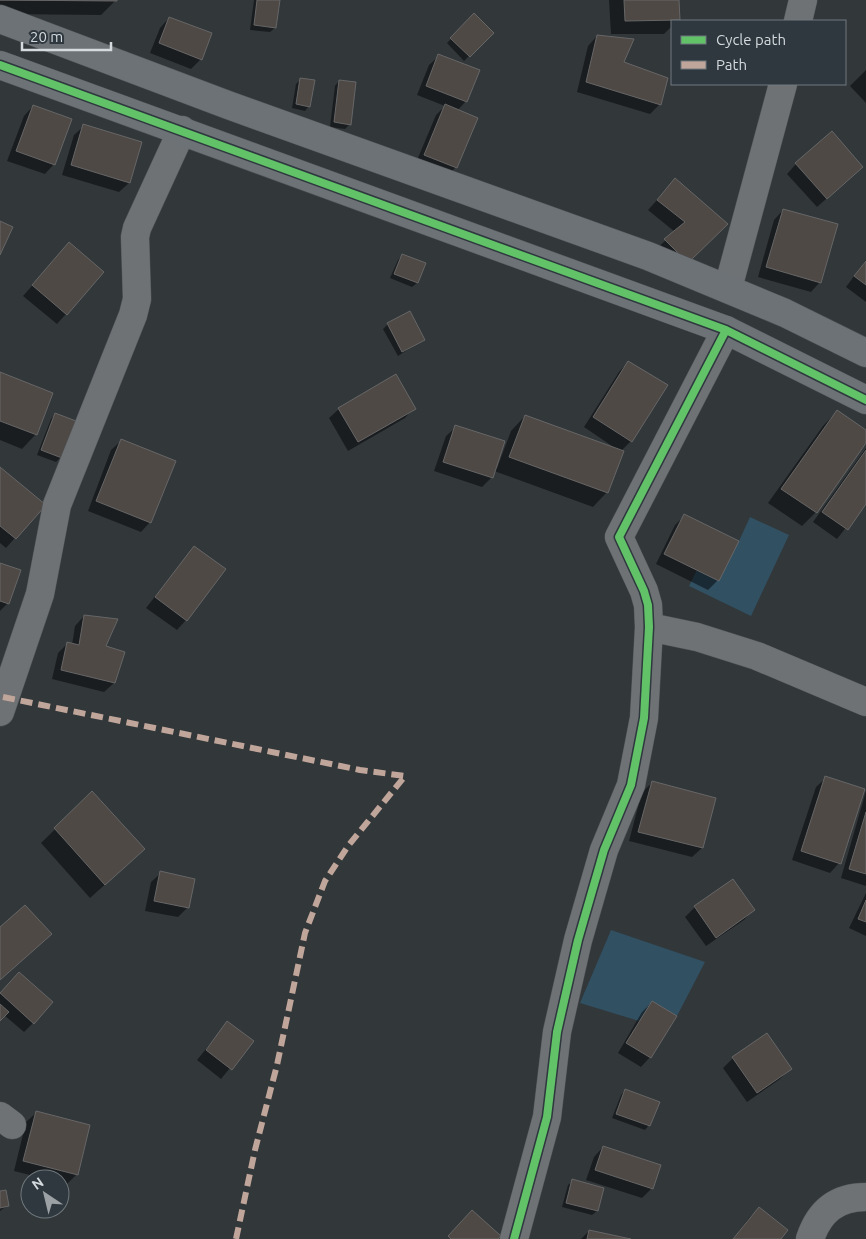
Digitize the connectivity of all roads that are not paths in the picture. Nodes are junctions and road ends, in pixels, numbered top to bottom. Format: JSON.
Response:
{"nodes":[{"id":1,"x":803,"y":0,"type":"edge"},
{"id":2,"x":0,"y":19,"type":"edge"},
{"id":3,"x":798,"y":20,"type":"edge"},
{"id":4,"x":0,"y":65,"type":"edge"},
{"id":5,"x":783,"y":85,"type":"edge"},
{"id":6,"x":182,"y":130,"type":"junction"},
{"id":7,"x":728,"y":288,"type":"junction"},
{"id":8,"x":726,"y":330,"type":"junction"},
{"id":9,"x":866,"y":353,"type":"edge"},
{"id":10,"x":866,"y":400,"type":"edge"},
{"id":11,"x":649,"y":628,"type":"junction"},
{"id":12,"x":866,"y":702,"type":"edge"},
{"id":13,"x":0,"y":712,"type":"edge"},
{"id":14,"x":866,"y":1197,"type":"edge"},
{"id":15,"x":514,"y":1239,"type":"edge"},
{"id":16,"x":810,"y":1239,"type":"edge"}],
"edges":[{"from":1,"to":3,"type":"street"},
{"from":2,"to":7,"type":"street"},
{"from":4,"to":6,"type":"street"},
{"from":5,"to":7,"type":"street"},
{"from":6,"to":8,"type":"street"},
{"from":6,"to":13,"type":"street"},
{"from":7,"to":9,"type":"street"},
{"from":8,"to":10,"type":"street"},
{"from":8,"to":11,"type":"street"},
{"from":11,"to":12,"type":"street"},
{"from":11,"to":15,"type":"street"},
{"from":14,"to":16,"type":"street"}]}
